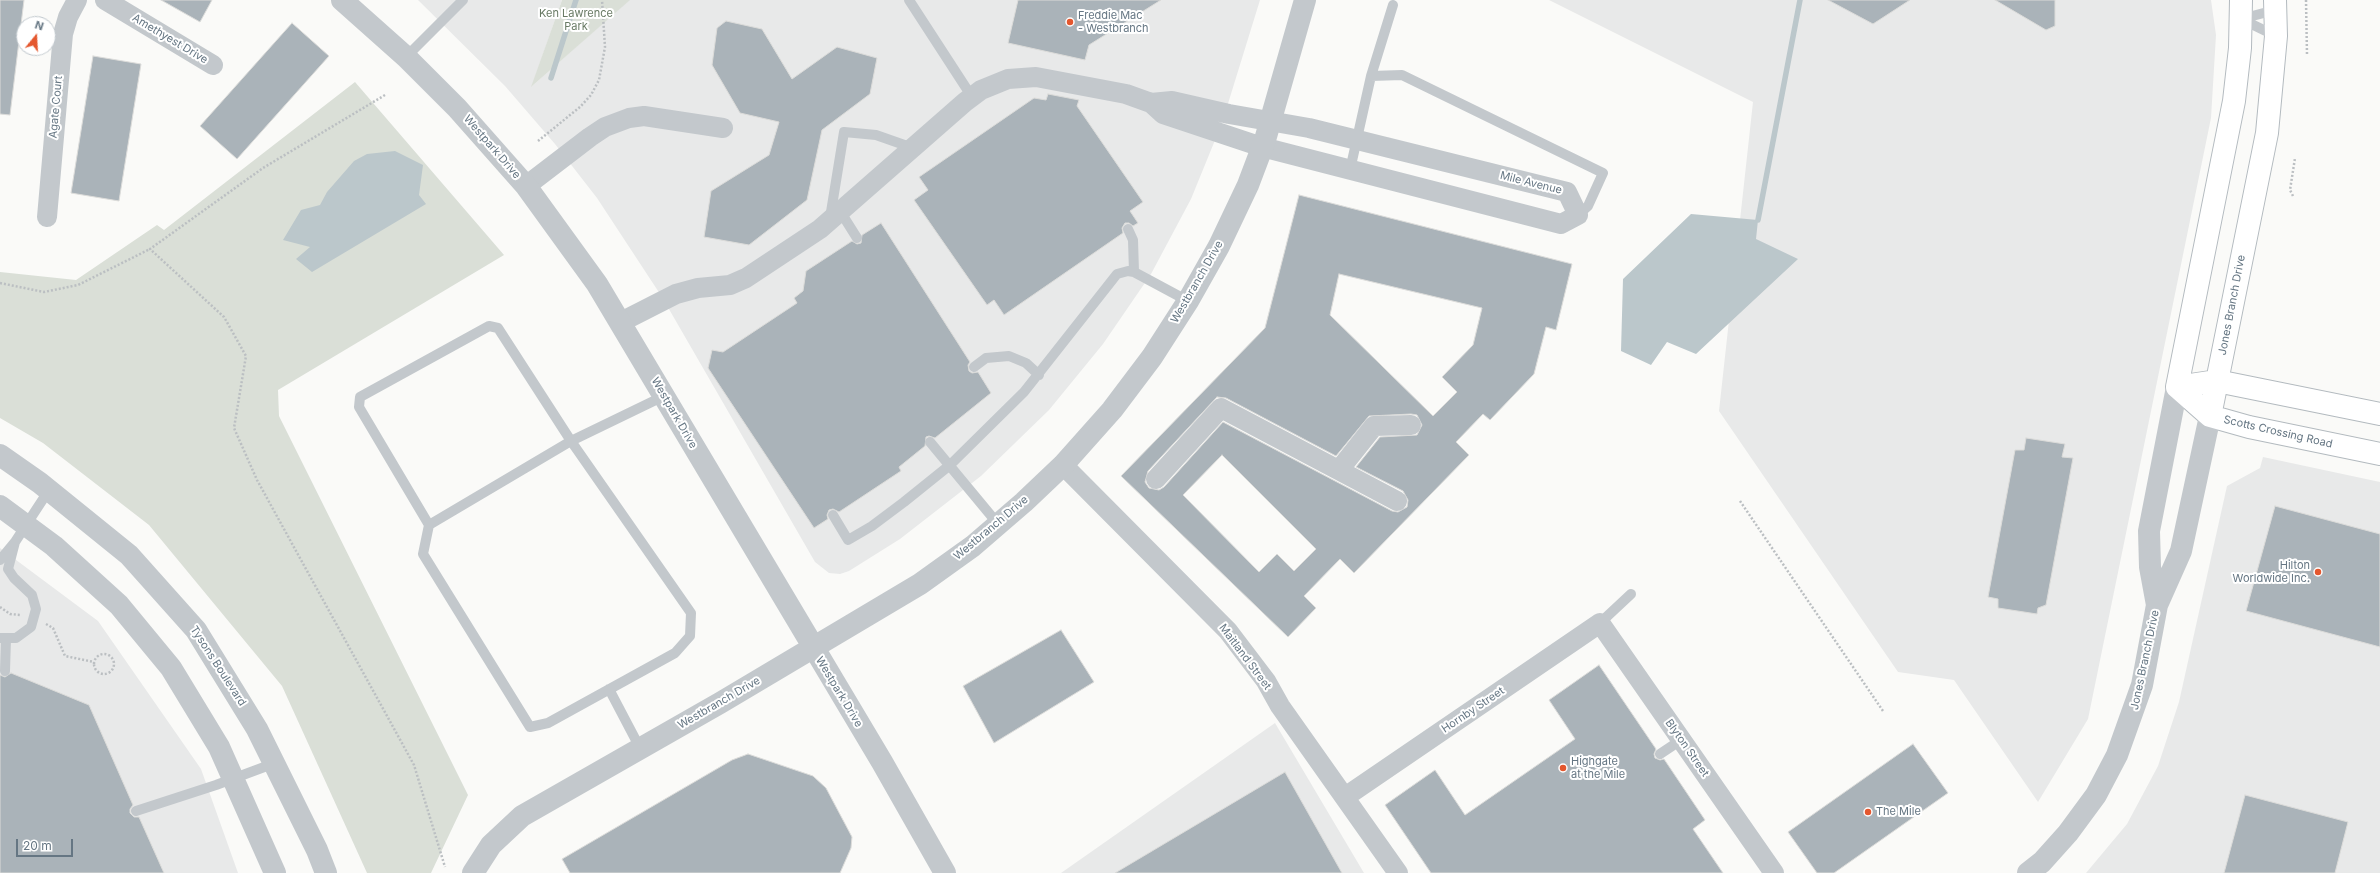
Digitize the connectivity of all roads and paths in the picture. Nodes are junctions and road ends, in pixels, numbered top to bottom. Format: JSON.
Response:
{"nodes":[{"id":1,"x":77,"y":0,"type":"edge"},
{"id":2,"x":105,"y":0,"type":"edge"},
{"id":3,"x":342,"y":0,"type":"edge"},
{"id":4,"x":463,"y":0,"type":"edge"},
{"id":5,"x":602,"y":0,"type":"edge"},
{"id":6,"x":909,"y":0,"type":"edge"},
{"id":7,"x":1305,"y":0,"type":"edge"},
{"id":8,"x":2306,"y":0,"type":"edge"},
{"id":9,"x":1393,"y":5,"type":"dead end"},
{"id":10,"x":2275,"y":5,"type":"edge"},
{"id":11,"x":2241,"y":10,"type":"edge"},
{"id":12,"x":2276,"y":36,"type":"junction"},
{"id":13,"x":2307,"y":55,"type":"dead end"},
{"id":14,"x":406,"y":57,"type":"junction"},
{"id":15,"x":213,"y":65,"type":"dead end"},
{"id":16,"x":1371,"y":76,"type":"junction"},
{"id":17,"x":385,"y":95,"type":"dead end"},
{"id":18,"x":972,"y":97,"type":"junction"},
{"id":19,"x":1151,"y":103,"type":"junction"},
{"id":20,"x":1269,"y":122,"type":"junction"},
{"id":21,"x":723,"y":128,"type":"dead end"},
{"id":22,"x":1356,"y":140,"type":"junction"},
{"id":23,"x":538,"y":141,"type":"dead end"},
{"id":24,"x":1262,"y":147,"type":"junction"},
{"id":25,"x":912,"y":148,"type":"junction"},
{"id":26,"x":2295,"y":158,"type":"dead end"},
{"id":27,"x":1350,"y":170,"type":"junction"},
{"id":28,"x":526,"y":186,"type":"junction"},
{"id":29,"x":2293,"y":196,"type":"dead end"},
{"id":30,"x":1578,"y":215,"type":"junction"},
{"id":31,"x":47,"y":216,"type":"dead end"},
{"id":32,"x":835,"y":216,"type":"junction"},
{"id":33,"x":1128,"y":229,"type":"dead end"},
{"id":34,"x":857,"y":238,"type":"dead end"},
{"id":35,"x":150,"y":249,"type":"junction"},
{"id":36,"x":1134,"y":272,"type":"junction"},
{"id":37,"x":0,"y":283,"type":"edge"},
{"id":38,"x":1188,"y":301,"type":"junction"},
{"id":39,"x":621,"y":322,"type":"junction"},
{"id":40,"x":974,"y":367,"type":"dead end"},
{"id":41,"x":1038,"y":375,"type":"junction"},
{"id":42,"x":2217,"y":381,"type":"junction"},
{"id":43,"x":2177,"y":386,"type":"junction"},
{"id":44,"x":664,"y":396,"type":"junction"},
{"id":45,"x":2380,"y":414,"type":"edge"},
{"id":46,"x":2210,"y":416,"type":"junction"},
{"id":47,"x":1411,"y":425,"type":"dead end"},
{"id":48,"x":571,"y":441,"type":"junction"},
{"id":49,"x":930,"y":442,"type":"dead end"},
{"id":50,"x":2380,"y":454,"type":"edge"},
{"id":51,"x":0,"y":455,"type":"edge"},
{"id":52,"x":950,"y":465,"type":"junction"},
{"id":53,"x":1063,"y":465,"type":"junction"},
{"id":54,"x":1339,"y":470,"type":"junction"},
{"id":55,"x":1156,"y":479,"type":"dead end"},
{"id":56,"x":49,"y":490,"type":"junction"},
{"id":57,"x":1397,"y":501,"type":"dead end"},
{"id":58,"x":1740,"y":501,"type":"dead end"},
{"id":59,"x":0,"y":506,"type":"edge"},
{"id":60,"x":833,"y":515,"type":"dead end"},
{"id":61,"x":998,"y":524,"type":"junction"},
{"id":62,"x":429,"y":525,"type":"junction"},
{"id":63,"x":20,"y":533,"type":"junction"},
{"id":64,"x":0,"y":560,"type":"edge"},
{"id":65,"x":1631,"y":594,"type":"dead end"},
{"id":66,"x":2157,"y":604,"type":"junction"},
{"id":67,"x":0,"y":607,"type":"edge"},
{"id":68,"x":34,"y":618,"type":"junction"},
{"id":69,"x":1600,"y":623,"type":"junction"},
{"id":70,"x":3,"y":638,"type":"edge"},
{"id":71,"x":812,"y":647,"type":"junction"},
{"id":72,"x":94,"y":662,"type":"junction"},
{"id":73,"x":5,"y":671,"type":"dead end"},
{"id":74,"x":609,"y":689,"type":"junction"},
{"id":75,"x":1883,"y":711,"type":"dead end"},
{"id":76,"x":1681,"y":740,"type":"junction"},
{"id":77,"x":640,"y":748,"type":"junction"},
{"id":78,"x":1660,"y":754,"type":"dead end"},
{"id":79,"x":274,"y":763,"type":"junction"},
{"id":80,"x":233,"y":779,"type":"junction"},
{"id":81,"x":1345,"y":797,"type":"junction"},
{"id":82,"x":136,"y":811,"type":"dead end"},
{"id":83,"x":445,"y":867,"type":"dead end"},
{"id":84,"x":275,"y":873,"type":"edge"},
{"id":85,"x":326,"y":873,"type":"edge"},
{"id":86,"x":473,"y":873,"type":"edge"},
{"id":87,"x":945,"y":873,"type":"edge"},
{"id":88,"x":1398,"y":873,"type":"edge"},
{"id":89,"x":1774,"y":873,"type":"edge"},
{"id":90,"x":2028,"y":873,"type":"edge"}],
"edges":[{"from":1,"to":31,"type":"street","name":"Agate Court"},
{"from":2,"to":15,"type":"street","name":"Amethyest Drive"},
{"from":3,"to":14,"type":"street","name":"Westpark Drive"},
{"from":4,"to":14,"type":"lane"},
{"from":5,"to":23,"type":"path"},
{"from":6,"to":18,"type":"lane"},
{"from":7,"to":20,"type":"street","name":"Westbranch Drive"},
{"from":8,"to":13,"type":"path"},
{"from":9,"to":16,"type":"lane"},
{"from":10,"to":11,"type":"lane"},
{"from":10,"to":12,"type":"main road","name":"Jones Branch Drive"},
{"from":11,"to":12,"type":"lane"},
{"from":11,"to":43,"type":"main road","name":"Jones Branch Drive"},
{"from":12,"to":42,"type":"main road","name":"Jones Branch Drive"},
{"from":14,"to":28,"type":"street","name":"Westpark Drive"},
{"from":16,"to":22,"type":"lane"},
{"from":16,"to":30,"type":"lane"},
{"from":17,"to":35,"type":"path"},
{"from":18,"to":19,"type":"street"},
{"from":18,"to":25,"type":"street"},
{"from":19,"to":20,"type":"street","name":"Mile Avenue"},
{"from":19,"to":24,"type":"street"},
{"from":20,"to":22,"type":"street","name":"Mile Avenue"},
{"from":20,"to":24,"type":"street","name":"Westbranch Drive"},
{"from":21,"to":28,"type":"street"},
{"from":22,"to":27,"type":"lane"},
{"from":22,"to":30,"type":"street","name":"Mile Avenue"},
{"from":24,"to":27,"type":"street"},
{"from":24,"to":38,"type":"street","name":"Westbranch Drive"},
{"from":25,"to":32,"type":"street"},
{"from":25,"to":32,"type":"lane"},
{"from":26,"to":29,"type":"path"},
{"from":27,"to":30,"type":"street"},
{"from":28,"to":39,"type":"street","name":"Westpark Drive"},
{"from":32,"to":34,"type":"lane"},
{"from":32,"to":39,"type":"street"},
{"from":33,"to":36,"type":"lane"},
{"from":35,"to":37,"type":"path"},
{"from":35,"to":83,"type":"path"},
{"from":36,"to":38,"type":"lane"},
{"from":36,"to":41,"type":"lane"},
{"from":38,"to":53,"type":"street","name":"Westbranch Drive"},
{"from":39,"to":44,"type":"street","name":"Westpark Drive"},
{"from":40,"to":41,"type":"lane"},
{"from":41,"to":52,"type":"lane"},
{"from":42,"to":43,"type":"main road"},
{"from":42,"to":45,"type":"main road"},
{"from":42,"to":46,"type":"main road","name":"Jones Branch Drive"},
{"from":43,"to":46,"type":"main road","name":"Scotts Crossing Road"},
{"from":43,"to":66,"type":"street","name":"Jones Branch Drive"},
{"from":44,"to":48,"type":"lane"},
{"from":44,"to":71,"type":"street","name":"Westpark Drive"},
{"from":46,"to":50,"type":"main road","name":"Scotts Crossing Road"},
{"from":46,"to":66,"type":"street","name":"Jones Branch Drive"},
{"from":47,"to":54,"type":"street"},
{"from":48,"to":62,"type":"lane"},
{"from":48,"to":62,"type":"lane"},
{"from":48,"to":74,"type":"lane"},
{"from":49,"to":52,"type":"lane"},
{"from":51,"to":56,"type":"street","name":"Tysons Boulevard"},
{"from":52,"to":60,"type":"lane"},
{"from":52,"to":61,"type":"lane"},
{"from":53,"to":61,"type":"street","name":"Westbranch Drive"},
{"from":53,"to":81,"type":"street","name":"Maitland Street"},
{"from":54,"to":55,"type":"street"},
{"from":54,"to":57,"type":"street"},
{"from":56,"to":63,"type":"lane"},
{"from":56,"to":79,"type":"street","name":"Tysons Boulevard"},
{"from":58,"to":75,"type":"path"},
{"from":59,"to":63,"type":"street"},
{"from":61,"to":71,"type":"street","name":"Westbranch Drive"},
{"from":62,"to":74,"type":"lane"},
{"from":63,"to":64,"type":"lane"},
{"from":63,"to":68,"type":"lane"},
{"from":63,"to":80,"type":"street"},
{"from":65,"to":69,"type":"lane"},
{"from":66,"to":90,"type":"street","name":"Jones Branch Drive"},
{"from":67,"to":68,"type":"path"},
{"from":68,"to":70,"type":"lane"},
{"from":68,"to":72,"type":"path"},
{"from":69,"to":76,"type":"street","name":"Blyton Street"},
{"from":69,"to":81,"type":"street","name":"Hornby Street"},
{"from":70,"to":73,"type":"lane"},
{"from":71,"to":77,"type":"street","name":"Westbranch Drive"},
{"from":71,"to":87,"type":"street","name":"Westpark Drive"},
{"from":72,"to":72,"type":"path"},
{"from":74,"to":77,"type":"lane"},
{"from":76,"to":78,"type":"lane"},
{"from":76,"to":89,"type":"street","name":"Blyton Street"},
{"from":77,"to":86,"type":"street","name":"Westbranch Drive"},
{"from":79,"to":80,"type":"lane"},
{"from":79,"to":85,"type":"street","name":"Tysons Boulevard"},
{"from":80,"to":82,"type":"lane"},
{"from":80,"to":84,"type":"street"},
{"from":81,"to":88,"type":"street","name":"Maitland Street"}]}
